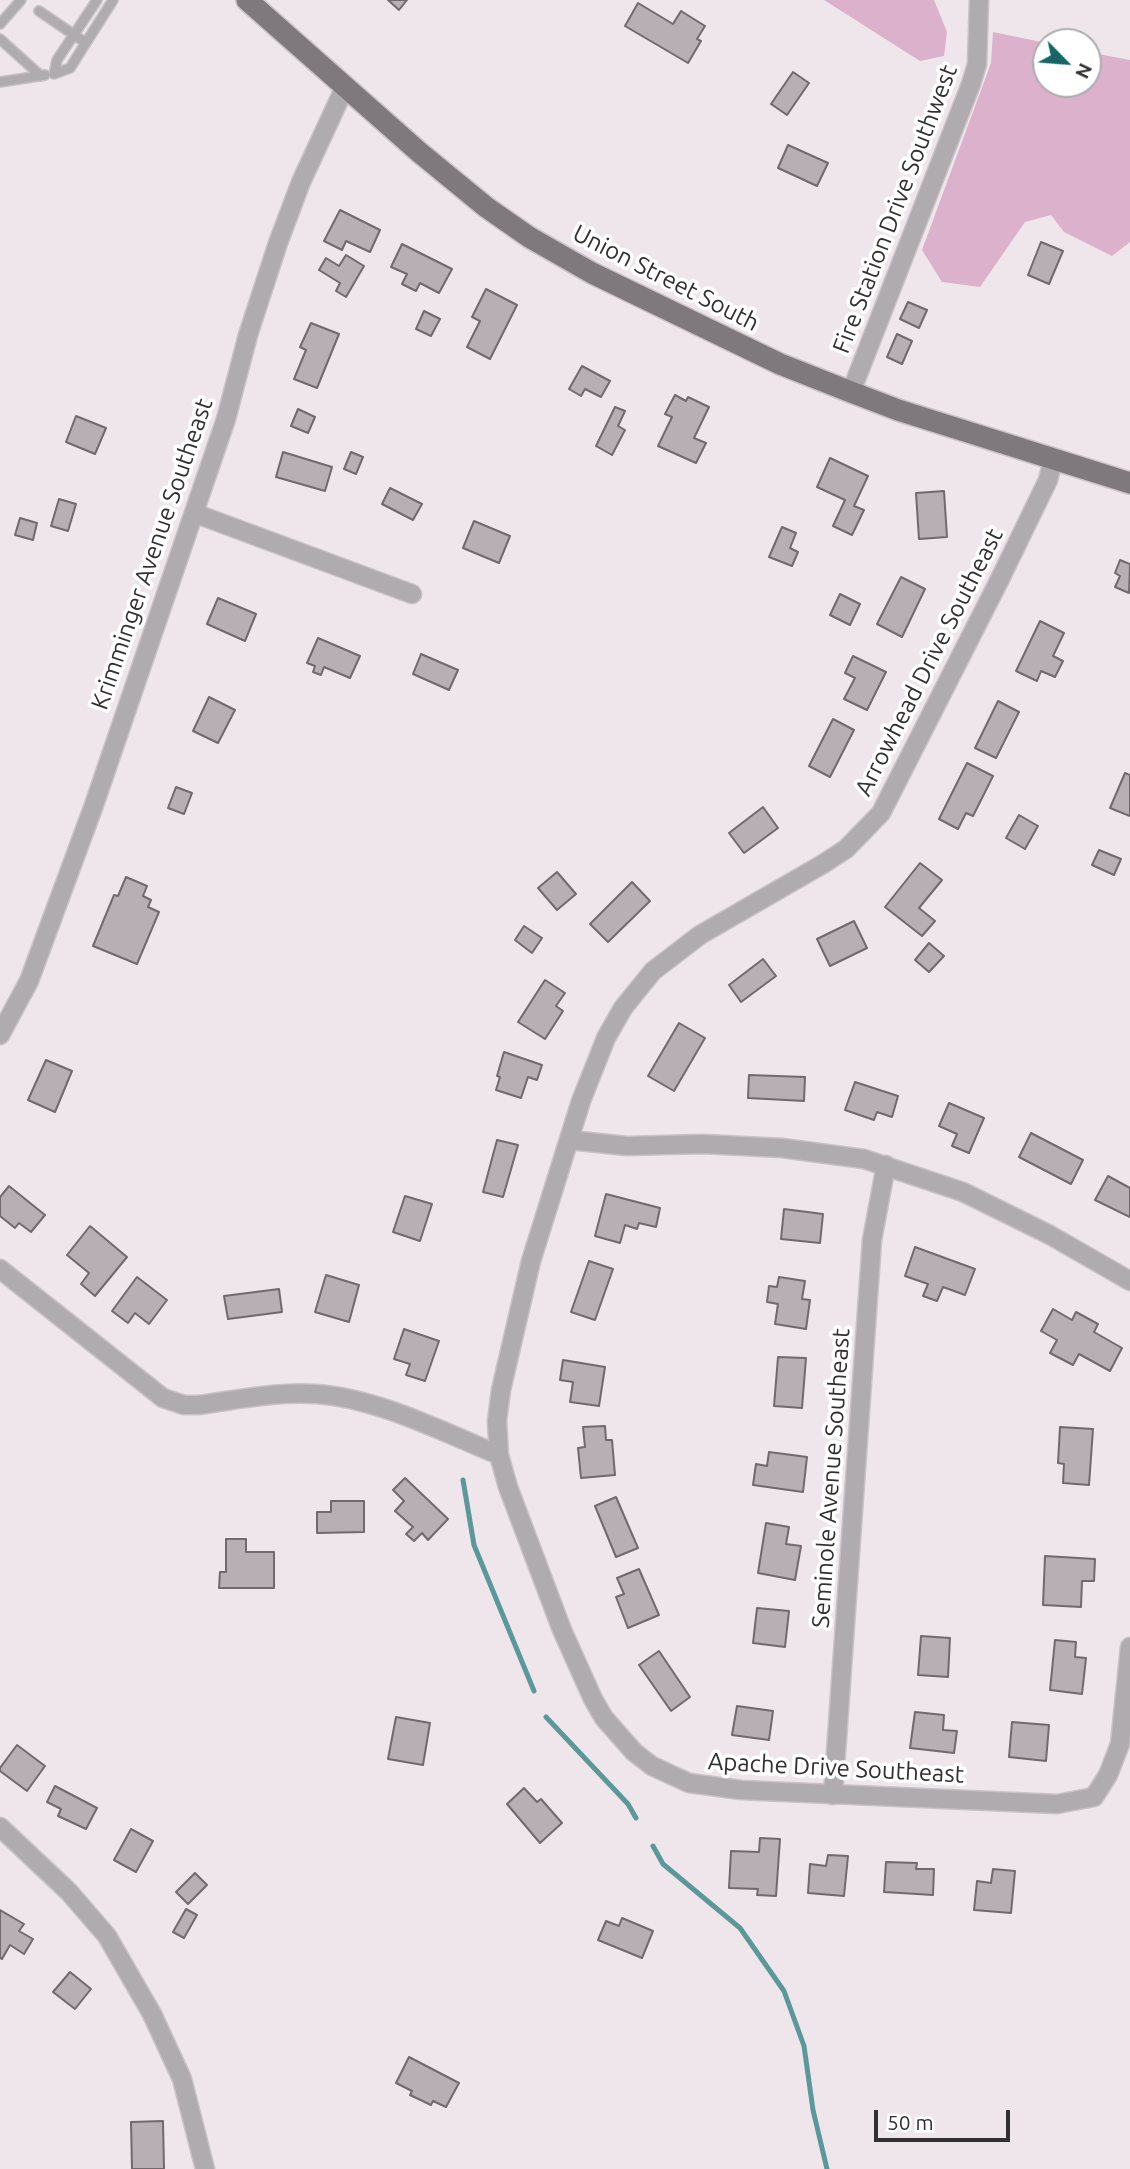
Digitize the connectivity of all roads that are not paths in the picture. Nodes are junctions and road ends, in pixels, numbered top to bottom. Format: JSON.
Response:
{"nodes":[{"id":1,"x":21,"y":0,"type":"edge"},
{"id":2,"x":97,"y":0,"type":"edge"},
{"id":3,"x":113,"y":0,"type":"edge"},
{"id":4,"x":247,"y":0,"type":"edge"},
{"id":5,"x":979,"y":0,"type":"edge"},
{"id":6,"x":39,"y":11,"type":"dead end"},
{"id":7,"x":0,"y":24,"type":"edge"},
{"id":8,"x":74,"y":35,"type":"junction"},
{"id":9,"x":0,"y":39,"type":"edge"},
{"id":10,"x":86,"y":43,"type":"junction"},
{"id":11,"x":54,"y":74,"type":"junction"},
{"id":12,"x":41,"y":76,"type":"junction"},
{"id":13,"x":0,"y":82,"type":"edge"},
{"id":14,"x":345,"y":87,"type":"junction"},
{"id":15,"x":851,"y":392,"type":"junction"},
{"id":16,"x":1053,"y":460,"type":"junction"},
{"id":17,"x":1130,"y":483,"type":"edge"},
{"id":18,"x":194,"y":513,"type":"junction"},
{"id":19,"x":412,"y":594,"type":"dead end"},
{"id":20,"x":0,"y":1035,"type":"edge"},
{"id":21,"x":569,"y":1140,"type":"junction"},
{"id":22,"x":886,"y":1165,"type":"junction"},
{"id":23,"x":0,"y":1269,"type":"edge"},
{"id":24,"x":1130,"y":1281,"type":"edge"},
{"id":25,"x":499,"y":1455,"type":"junction"},
{"id":26,"x":1130,"y":1647,"type":"edge"},
{"id":27,"x":833,"y":1795,"type":"junction"},
{"id":28,"x":0,"y":1827,"type":"edge"},
{"id":29,"x":205,"y":2169,"type":"edge"}],
"edges":[{"from":1,"to":7,"type":"lane"},
{"from":2,"to":8,"type":"lane"},
{"from":3,"to":10,"type":"lane"},
{"from":4,"to":14,"type":"main road","name":"Union Street South"},
{"from":5,"to":15,"type":"street","name":"Fire Station Drive Southwest"},
{"from":6,"to":8,"type":"lane"},
{"from":8,"to":10,"type":"lane"},
{"from":8,"to":11,"type":"lane"},
{"from":9,"to":12,"type":"lane"},
{"from":10,"to":11,"type":"lane"},
{"from":11,"to":12,"type":"lane"},
{"from":12,"to":13,"type":"lane"},
{"from":14,"to":15,"type":"main road","name":"Union Street South"},
{"from":14,"to":18,"type":"street","name":"Krimminger Avenue Southeast"},
{"from":15,"to":16,"type":"main road","name":"Union Street South"},
{"from":16,"to":17,"type":"main road","name":"Union Street South"},
{"from":16,"to":21,"type":"street","name":"Arrowhead Drive Southeast"},
{"from":18,"to":19,"type":"street"},
{"from":18,"to":20,"type":"street","name":"Krimminger Avenue Southeast"},
{"from":21,"to":22,"type":"street"},
{"from":21,"to":25,"type":"street","name":"Arrowhead Drive Southeast"},
{"from":22,"to":24,"type":"street"},
{"from":22,"to":27,"type":"street","name":"Seminole Avenue Southeast"},
{"from":23,"to":25,"type":"street"},
{"from":25,"to":27,"type":"street","name":"Apache Drive Southeast"},
{"from":26,"to":27,"type":"street","name":"Apache Drive Southeast"},
{"from":28,"to":29,"type":"street"}]}
